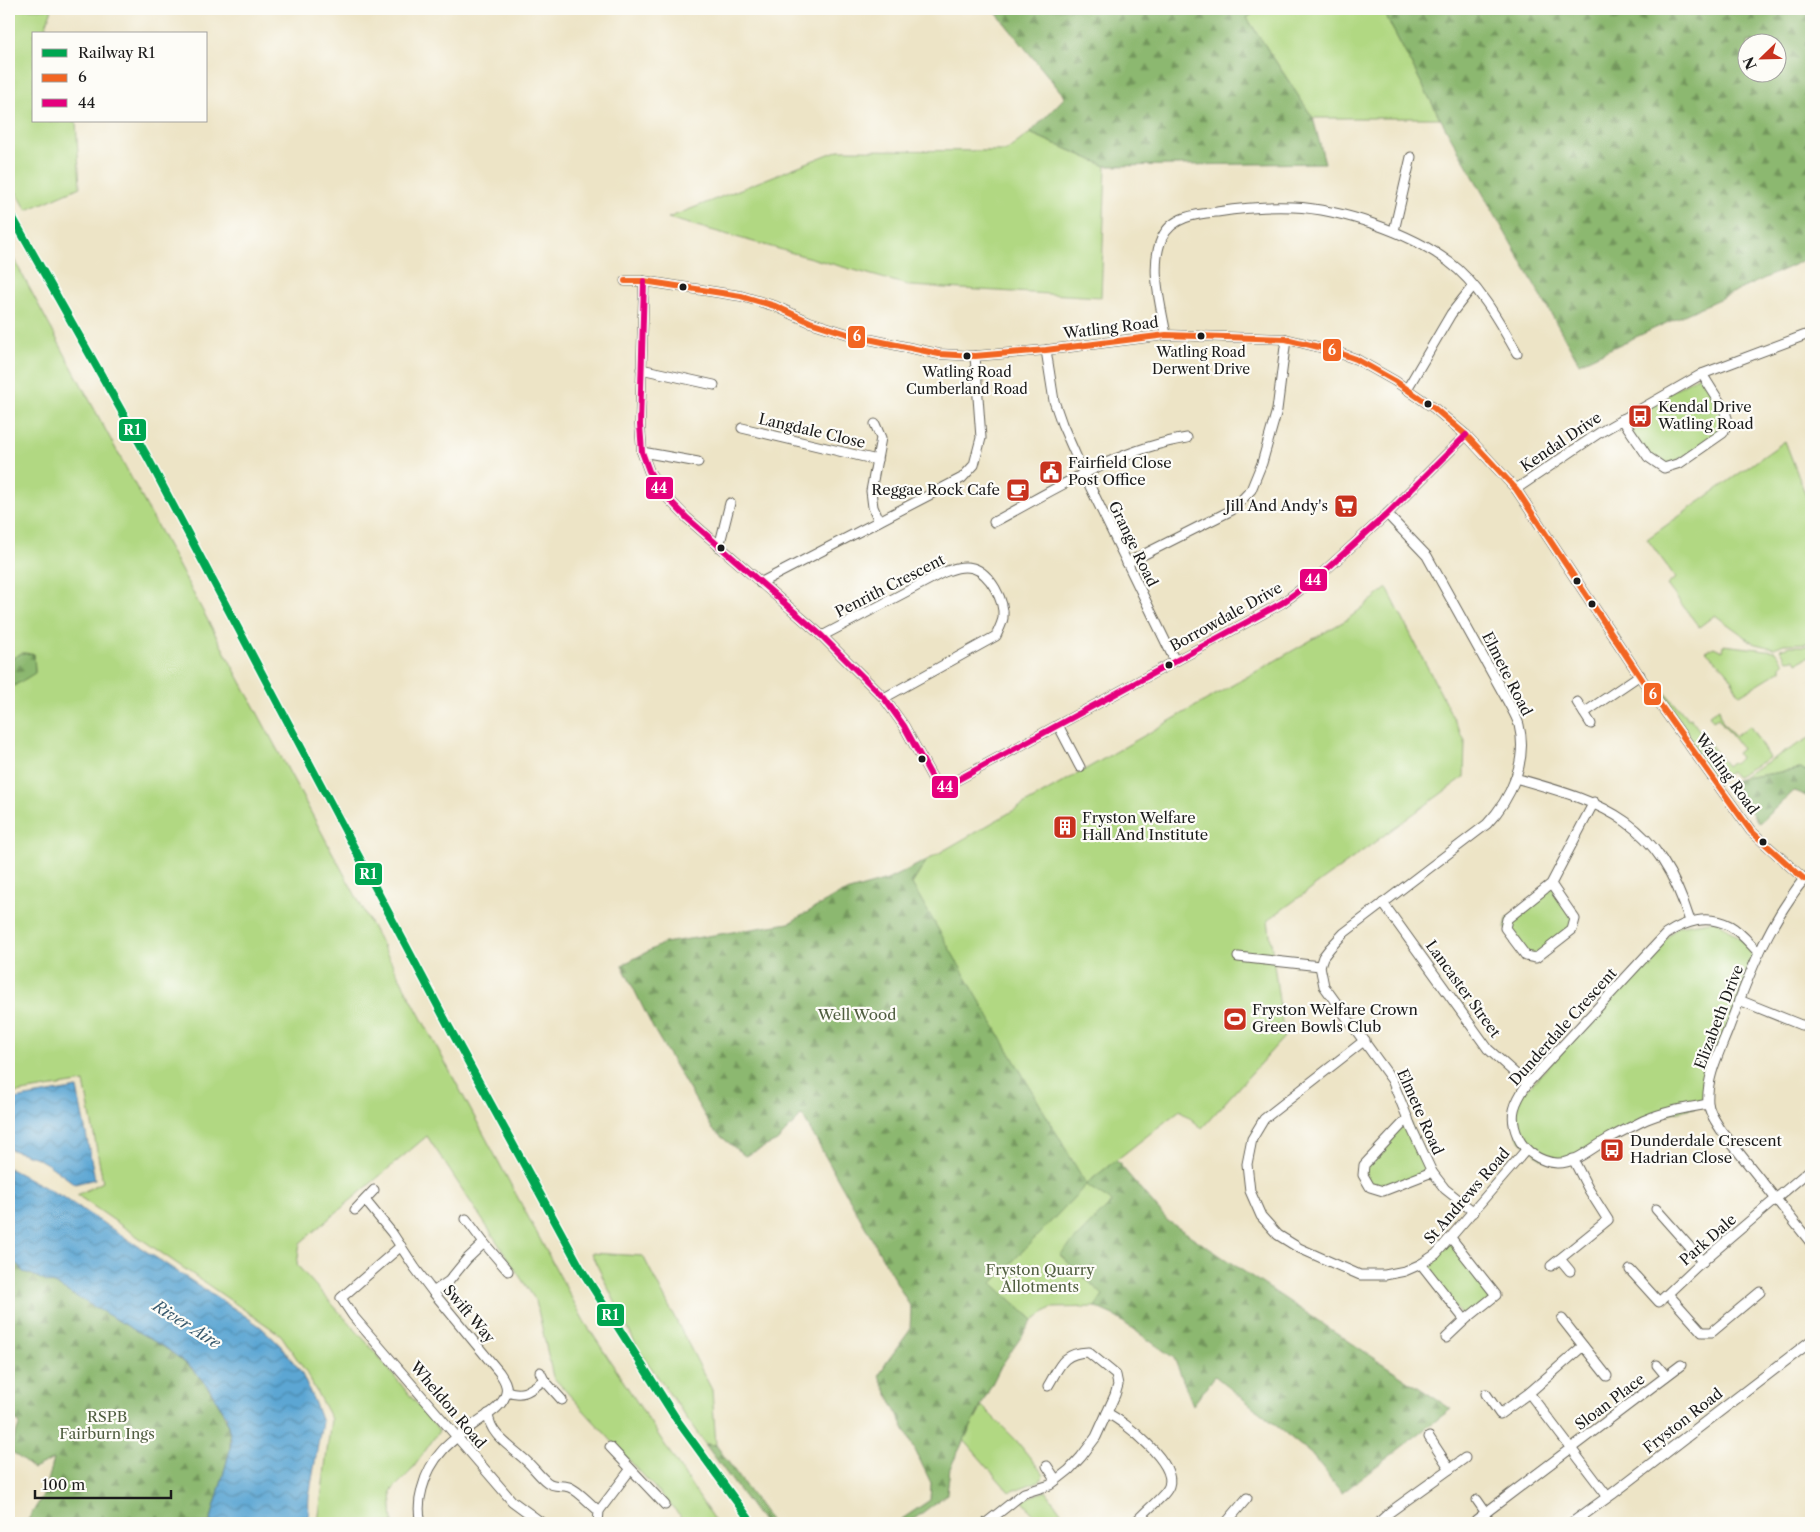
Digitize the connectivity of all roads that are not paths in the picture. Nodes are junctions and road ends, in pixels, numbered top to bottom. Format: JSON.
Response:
{"nodes":[{"id":1,"x":1411,"y":156,"type":"dead end"},
{"id":2,"x":1394,"y":231,"type":"junction"},
{"id":3,"x":625,"y":281,"type":"dead end"},
{"id":4,"x":644,"y":282,"type":"junction"},
{"id":5,"x":1473,"y":286,"type":"junction"},
{"id":6,"x":1811,"y":333,"type":"edge"},
{"id":7,"x":1166,"y":335,"type":"junction"},
{"id":8,"x":1286,"y":338,"type":"junction"},
{"id":9,"x":1046,"y":350,"type":"junction"},
{"id":10,"x":1517,"y":353,"type":"dead end"},
{"id":11,"x":975,"y":356,"type":"junction"},
{"id":12,"x":642,"y":369,"type":"junction"},
{"id":13,"x":1702,"y":374,"type":"junction"},
{"id":14,"x":714,"y":385,"type":"dead end"},
{"id":15,"x":1407,"y":389,"type":"junction"},
{"id":16,"x":1622,"y":419,"type":"junction"},
{"id":17,"x":875,"y":424,"type":"dead end"},
{"id":18,"x":742,"y":428,"type":"dead end"},
{"id":19,"x":1466,"y":435,"type":"junction"},
{"id":20,"x":1187,"y":438,"type":"dead end"},
{"id":21,"x":642,"y":452,"type":"junction"},
{"id":22,"x":877,"y":460,"type":"junction"},
{"id":23,"x":698,"y":462,"type":"dead end"},
{"id":24,"x":1084,"y":474,"type":"junction"},
{"id":25,"x":1516,"y":489,"type":"junction"},
{"id":26,"x":730,"y":503,"type":"dead end"},
{"id":27,"x":1387,"y":514,"type":"junction"},
{"id":28,"x":878,"y":521,"type":"junction"},
{"id":29,"x":994,"y":522,"type":"dead end"},
{"id":30,"x":719,"y":547,"type":"junction"},
{"id":31,"x":1127,"y":563,"type":"junction"},
{"id":32,"x":760,"y":583,"type":"junction"},
{"id":33,"x":822,"y":636,"type":"junction"},
{"id":34,"x":1175,"y":661,"type":"junction"},
{"id":35,"x":1640,"y":675,"type":"junction"},
{"id":36,"x":884,"y":698,"type":"junction"},
{"id":37,"x":1577,"y":702,"type":"dead end"},
{"id":38,"x":1584,"y":713,"type":"junction"},
{"id":39,"x":1591,"y":724,"type":"dead end"},
{"id":40,"x":1058,"y":725,"type":"junction"},
{"id":41,"x":1080,"y":767,"type":"dead end"},
{"id":42,"x":1515,"y":778,"type":"junction"},
{"id":43,"x":1594,"y":802,"type":"junction"},
{"id":44,"x":1807,"y":876,"type":"edge"},
{"id":45,"x":1551,"y":884,"type":"junction"},
{"id":46,"x":1384,"y":903,"type":"junction"},
{"id":47,"x":1690,"y":921,"type":"junction"},
{"id":48,"x":1760,"y":952,"type":"junction"},
{"id":49,"x":1238,"y":957,"type":"dead end"},
{"id":50,"x":1320,"y":966,"type":"junction"},
{"id":51,"x":1739,"y":1000,"type":"junction"},
{"id":52,"x":1811,"y":1025,"type":"edge"},
{"id":53,"x":1365,"y":1040,"type":"junction"},
{"id":54,"x":1528,"y":1084,"type":"junction"},
{"id":55,"x":1708,"y":1104,"type":"junction"},
{"id":56,"x":1408,"y":1118,"type":"junction"},
{"id":57,"x":1526,"y":1150,"type":"junction"},
{"id":58,"x":1573,"y":1159,"type":"junction"},
{"id":59,"x":1811,"y":1169,"type":"edge"},
{"id":60,"x":1432,"y":1172,"type":"junction"},
{"id":61,"x":374,"y":1190,"type":"dead end"},
{"id":62,"x":365,"y":1200,"type":"junction"},
{"id":63,"x":1776,"y":1200,"type":"junction"},
{"id":64,"x":1656,"y":1209,"type":"dead end"},
{"id":65,"x":355,"y":1210,"type":"dead end"},
{"id":66,"x":1474,"y":1212,"type":"junction"},
{"id":67,"x":466,"y":1219,"type":"dead end"},
{"id":68,"x":1451,"y":1238,"type":"junction"},
{"id":69,"x":484,"y":1243,"type":"junction"},
{"id":70,"x":1811,"y":1244,"type":"edge"},
{"id":71,"x":401,"y":1246,"type":"junction"},
{"id":72,"x":1560,"y":1259,"type":"junction"},
{"id":73,"x":1703,"y":1262,"type":"junction"},
{"id":74,"x":1421,"y":1264,"type":"junction"},
{"id":75,"x":1551,"y":1266,"type":"dead end"},
{"id":76,"x":1630,"y":1270,"type":"dead end"},
{"id":77,"x":508,"y":1271,"type":"dead end"},
{"id":78,"x":1570,"y":1272,"type":"dead end"},
{"id":79,"x":433,"y":1292,"type":"junction"},
{"id":80,"x":1760,"y":1292,"type":"dead end"},
{"id":81,"x":1668,"y":1294,"type":"junction"},
{"id":82,"x":1562,"y":1319,"type":"dead end"},
{"id":83,"x":1465,"y":1320,"type":"junction"},
{"id":84,"x":1446,"y":1338,"type":"dead end"},
{"id":85,"x":1811,"y":1341,"type":"edge"},
{"id":86,"x":1583,"y":1346,"type":"junction"},
{"id":87,"x":1657,"y":1365,"type":"dead end"},
{"id":88,"x":1682,"y":1365,"type":"dead end"},
{"id":89,"x":1607,"y":1376,"type":"dead end"},
{"id":90,"x":1666,"y":1376,"type":"junction"},
{"id":91,"x":1048,"y":1386,"type":"dead end"},
{"id":92,"x":506,"y":1392,"type":"junction"},
{"id":93,"x":1529,"y":1393,"type":"junction"},
{"id":94,"x":1486,"y":1394,"type":"dead end"},
{"id":95,"x":562,"y":1400,"type":"dead end"},
{"id":96,"x":1107,"y":1412,"type":"junction"},
{"id":97,"x":488,"y":1414,"type":"junction"},
{"id":98,"x":456,"y":1437,"type":"junction"},
{"id":99,"x":1429,"y":1437,"type":"dead end"},
{"id":100,"x":610,"y":1446,"type":"dead end"},
{"id":101,"x":1571,"y":1449,"type":"junction"},
{"id":102,"x":1465,"y":1458,"type":"dead end"},
{"id":103,"x":1047,"y":1466,"type":"dead end"},
{"id":104,"x":1450,"y":1469,"type":"junction"},
{"id":105,"x":630,"y":1470,"type":"junction"},
{"id":106,"x":1056,"y":1480,"type":"junction"},
{"id":107,"x":1608,"y":1497,"type":"junction"},
{"id":108,"x":1247,"y":1498,"type":"dead end"},
{"id":109,"x":1477,"y":1500,"type":"dead end"},
{"id":110,"x":665,"y":1505,"type":"dead end"},
{"id":111,"x":599,"y":1511,"type":"junction"},
{"id":112,"x":1486,"y":1513,"type":"junction"},
{"id":113,"x":1476,"y":1520,"type":"dead end"},
{"id":114,"x":421,"y":1523,"type":"edge"},
{"id":115,"x":542,"y":1523,"type":"edge"},
{"id":116,"x":598,"y":1523,"type":"edge"},
{"id":117,"x":986,"y":1523,"type":"edge"},
{"id":118,"x":1136,"y":1523,"type":"edge"},
{"id":119,"x":1226,"y":1523,"type":"edge"},
{"id":120,"x":1378,"y":1523,"type":"edge"},
{"id":121,"x":1572,"y":1523,"type":"edge"}],
"edges":[{"from":1,"to":2,"type":"street"},
{"from":2,"to":5,"type":"street"},
{"from":2,"to":7,"type":"street"},
{"from":3,"to":4,"type":"street","name":"Watling Road"},
{"from":4,"to":11,"type":"street","name":"Watling Road"},
{"from":4,"to":12,"type":"street"},
{"from":5,"to":10,"type":"street"},
{"from":5,"to":15,"type":"street"},
{"from":6,"to":13,"type":"street","name":"Kendal Drive"},
{"from":7,"to":8,"type":"street","name":"Watling Road"},
{"from":7,"to":9,"type":"street","name":"Watling Road"},
{"from":8,"to":15,"type":"street","name":"Watling Road"},
{"from":8,"to":31,"type":"street"},
{"from":9,"to":11,"type":"street","name":"Watling Road"},
{"from":9,"to":24,"type":"street","name":"Grange Road"},
{"from":11,"to":28,"type":"street"},
{"from":12,"to":14,"type":"street"},
{"from":12,"to":21,"type":"street"},
{"from":13,"to":16,"type":"street","name":"Kendal Drive"},
{"from":13,"to":16,"type":"street","name":"Kendal Drive"},
{"from":15,"to":19,"type":"street","name":"Watling Road"},
{"from":16,"to":25,"type":"street","name":"Kendal Drive"},
{"from":17,"to":22,"type":"street","name":"Langdale Close"},
{"from":18,"to":22,"type":"street","name":"Langdale Close"},
{"from":19,"to":25,"type":"street","name":"Watling Road"},
{"from":19,"to":27,"type":"street","name":"Borrowdale Drive"},
{"from":20,"to":24,"type":"street"},
{"from":21,"to":23,"type":"street"},
{"from":21,"to":30,"type":"street"},
{"from":22,"to":28,"type":"street","name":"Langdale Close"},
{"from":24,"to":29,"type":"street"},
{"from":24,"to":31,"type":"street","name":"Grange Road"},
{"from":25,"to":35,"type":"street","name":"Watling Road"},
{"from":26,"to":30,"type":"street"},
{"from":27,"to":34,"type":"street","name":"Borrowdale Drive"},
{"from":27,"to":42,"type":"street","name":"Elmete Road"},
{"from":28,"to":32,"type":"street"},
{"from":30,"to":32,"type":"street"},
{"from":31,"to":34,"type":"street","name":"Grange Road"},
{"from":32,"to":33,"type":"street"},
{"from":33,"to":36,"type":"street"},
{"from":33,"to":36,"type":"street","name":"Penrith Crescent"},
{"from":34,"to":40,"type":"street","name":"Borrowdale Drive"},
{"from":35,"to":38,"type":"street"},
{"from":35,"to":44,"type":"street","name":"Watling Road"},
{"from":36,"to":40,"type":"street","name":"Borrowdale Drive"},
{"from":37,"to":38,"type":"street"},
{"from":38,"to":39,"type":"street"},
{"from":40,"to":41,"type":"street"},
{"from":42,"to":43,"type":"street"},
{"from":42,"to":46,"type":"street","name":"Elmete Road"},
{"from":43,"to":45,"type":"street"},
{"from":43,"to":47,"type":"street"},
{"from":44,"to":48,"type":"street","name":"Elizabeth Drive"},
{"from":45,"to":45,"type":"street"},
{"from":46,"to":50,"type":"street","name":"Elmete Road"},
{"from":46,"to":54,"type":"street","name":"Lancaster Street"},
{"from":47,"to":48,"type":"street","name":"Dunderdale Crescent"},
{"from":47,"to":54,"type":"street","name":"Dunderdale Crescent"},
{"from":48,"to":51,"type":"street","name":"Elizabeth Drive"},
{"from":49,"to":50,"type":"street"},
{"from":50,"to":53,"type":"street","name":"Elmete Road"},
{"from":51,"to":52,"type":"street"},
{"from":51,"to":55,"type":"street","name":"Elizabeth Drive"},
{"from":53,"to":56,"type":"street","name":"Elmete Road"},
{"from":53,"to":74,"type":"street","name":"St Andrews Road"},
{"from":54,"to":57,"type":"street","name":"Dunderdale Crescent"},
{"from":55,"to":58,"type":"street"},
{"from":55,"to":63,"type":"street","name":"Elizabeth Drive"},
{"from":56,"to":60,"type":"street","name":"Elmete Road"},
{"from":56,"to":60,"type":"street"},
{"from":57,"to":58,"type":"street"},
{"from":57,"to":66,"type":"street","name":"St Andrews Road"},
{"from":58,"to":72,"type":"street"},
{"from":59,"to":63,"type":"street","name":"Park Dale"},
{"from":60,"to":66,"type":"street","name":"Elmete Road"},
{"from":61,"to":62,"type":"street"},
{"from":62,"to":65,"type":"street"},
{"from":62,"to":71,"type":"street","name":"Swift Way"},
{"from":63,"to":70,"type":"street","name":"Elizabeth Drive"},
{"from":63,"to":73,"type":"street","name":"Park Dale"},
{"from":64,"to":73,"type":"street"},
{"from":66,"to":68,"type":"street","name":"St Andrews Road"},
{"from":67,"to":69,"type":"street"},
{"from":68,"to":74,"type":"street","name":"St Andrews Road"},
{"from":68,"to":83,"type":"street"},
{"from":69,"to":77,"type":"street"},
{"from":69,"to":79,"type":"street"},
{"from":71,"to":79,"type":"street","name":"Swift Way"},
{"from":71,"to":98,"type":"street","name":"Wheldon Road"},
{"from":72,"to":75,"type":"street"},
{"from":72,"to":78,"type":"street"},
{"from":73,"to":81,"type":"street","name":"Park Dale"},
{"from":74,"to":83,"type":"street"},
{"from":76,"to":81,"type":"street","name":"Park Dale"},
{"from":79,"to":92,"type":"street","name":"Swift Way"},
{"from":80,"to":81,"type":"street"},
{"from":82,"to":86,"type":"street","name":"Sloan Place"},
{"from":83,"to":84,"type":"street"},
{"from":85,"to":107,"type":"street","name":"Fryston Road"},
{"from":86,"to":89,"type":"street","name":"Sloan Place"},
{"from":86,"to":93,"type":"street"},
{"from":87,"to":90,"type":"street","name":"Sloan Place"},
{"from":88,"to":90,"type":"street","name":"Sloan Place"},
{"from":90,"to":101,"type":"street","name":"Sloan Place"},
{"from":91,"to":96,"type":"street"},
{"from":92,"to":95,"type":"street"},
{"from":92,"to":97,"type":"street"},
{"from":93,"to":94,"type":"street"},
{"from":93,"to":101,"type":"street","name":"Sloan Place"},
{"from":96,"to":106,"type":"street"},
{"from":96,"to":118,"type":"street"},
{"from":97,"to":98,"type":"street"},
{"from":97,"to":111,"type":"street"},
{"from":98,"to":114,"type":"street"},
{"from":98,"to":115,"type":"street","name":"Wheldon Road"},
{"from":99,"to":104,"type":"street"},
{"from":100,"to":105,"type":"street"},
{"from":101,"to":107,"type":"street","name":"Sloan Place"},
{"from":101,"to":112,"type":"street","name":"Sloan Place"},
{"from":102,"to":104,"type":"street"},
{"from":103,"to":106,"type":"street"},
{"from":104,"to":120,"type":"street"},
{"from":105,"to":110,"type":"street"},
{"from":105,"to":111,"type":"street"},
{"from":106,"to":117,"type":"street"},
{"from":107,"to":121,"type":"street","name":"Fryston Road"},
{"from":108,"to":119,"type":"street"},
{"from":109,"to":112,"type":"street"},
{"from":111,"to":116,"type":"street"},
{"from":112,"to":113,"type":"street","name":"Sloan Place"}]}
